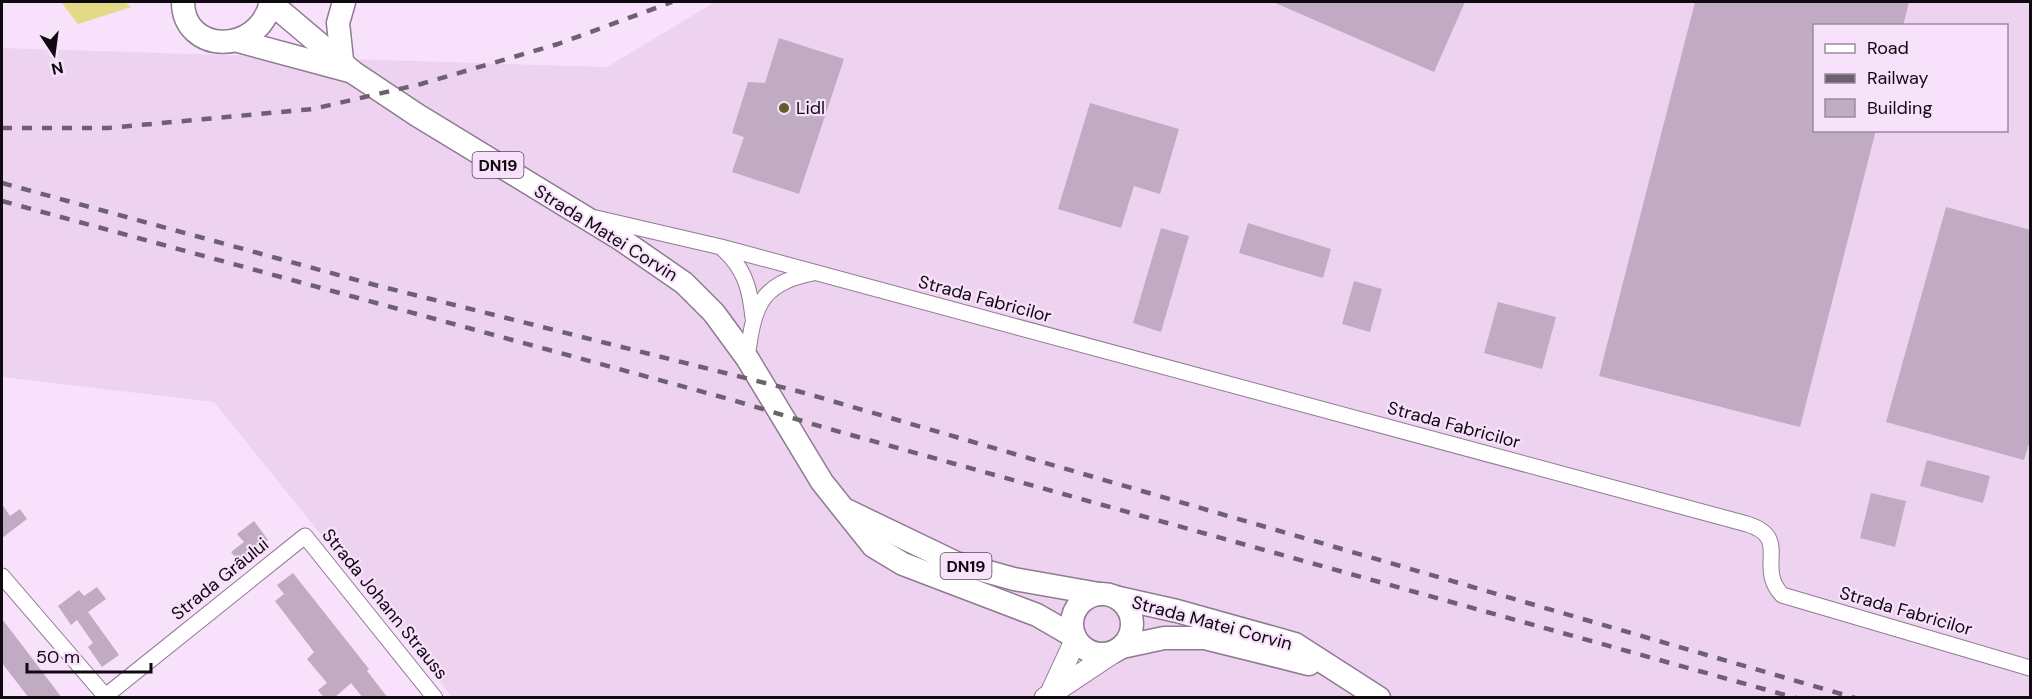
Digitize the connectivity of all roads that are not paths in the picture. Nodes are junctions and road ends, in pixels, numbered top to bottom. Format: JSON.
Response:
{"nodes":[{"id":1,"x":183,"y":2,"type":"edge"},
{"id":2,"x":271,"y":2,"type":"edge"},
{"id":3,"x":344,"y":2,"type":"edge"},
{"id":4,"x":238,"y":40,"type":"junction"},
{"id":5,"x":348,"y":66,"type":"junction"},
{"id":6,"x":580,"y":214,"type":"junction"},
{"id":7,"x":721,"y":247,"type":"junction"},
{"id":8,"x":814,"y":273,"type":"junction"},
{"id":9,"x":753,"y":318,"type":"junction"},
{"id":10,"x":747,"y":358,"type":"junction"},
{"id":11,"x":844,"y":509,"type":"junction"},
{"id":12,"x":305,"y":536,"type":"joint"},
{"id":13,"x":2,"y":576,"type":"edge"},
{"id":14,"x":1109,"y":596,"type":"junction"},
{"id":15,"x":1075,"y":638,"type":"junction"},
{"id":16,"x":1119,"y":649,"type":"junction"},
{"id":17,"x":2031,"y":668,"type":"edge"},
{"id":18,"x":1334,"y":670,"type":"junction"},
{"id":19,"x":1048,"y":695,"type":"edge"},
{"id":20,"x":105,"y":697,"type":"edge"},
{"id":21,"x":435,"y":698,"type":"edge"},
{"id":22,"x":1379,"y":698,"type":"edge"}],
"edges":[{"from":1,"to":4,"type":"main road","number":"DN19"},
{"from":2,"to":4,"type":"main road","number":"DN19"},
{"from":2,"to":5,"type":"main road","number":"DN19"},
{"from":3,"to":5,"type":"main road"},
{"from":4,"to":5,"type":"main road","number":"DN19"},
{"from":5,"to":6,"type":"main road","name":"Strada Matei Corvin","number":"DN19"},
{"from":6,"to":7,"type":"street","name":"Strada Fabricilor"},
{"from":6,"to":10,"type":"main road","name":"Strada Matei Corvin","number":"DN19"},
{"from":7,"to":8,"type":"street","name":"Strada Fabricilor"},
{"from":7,"to":9,"type":"street"},
{"from":8,"to":9,"type":"street"},
{"from":8,"to":17,"type":"street","name":"Strada Fabricilor"},
{"from":9,"to":10,"type":"street"},
{"from":10,"to":11,"type":"main road","name":"Strada Matei Corvin","number":"DN19"},
{"from":11,"to":14,"type":"main road","name":"Strada Matei Corvin","number":"DN19"},
{"from":11,"to":15,"type":"main road","name":"Strada Matei Corvin","number":"DN19"},
{"from":12,"to":20,"type":"street","name":"Strada Grâului"},
{"from":12,"to":21,"type":"street","name":"Strada Johann Strauss"},
{"from":13,"to":20,"type":"street"},
{"from":14,"to":15,"type":"main road"},
{"from":14,"to":16,"type":"main road"},
{"from":14,"to":18,"type":"main road","name":"Strada Matei Corvin","number":"DN19"},
{"from":15,"to":16,"type":"main road","number":"DN19"},
{"from":15,"to":19,"type":"main road"},
{"from":16,"to":18,"type":"main road","name":"Strada Matei Corvin","number":"DN19"},
{"from":16,"to":19,"type":"main road"},
{"from":18,"to":22,"type":"main road","name":"Strada Matei Corvin","number":"DN19"}]}
